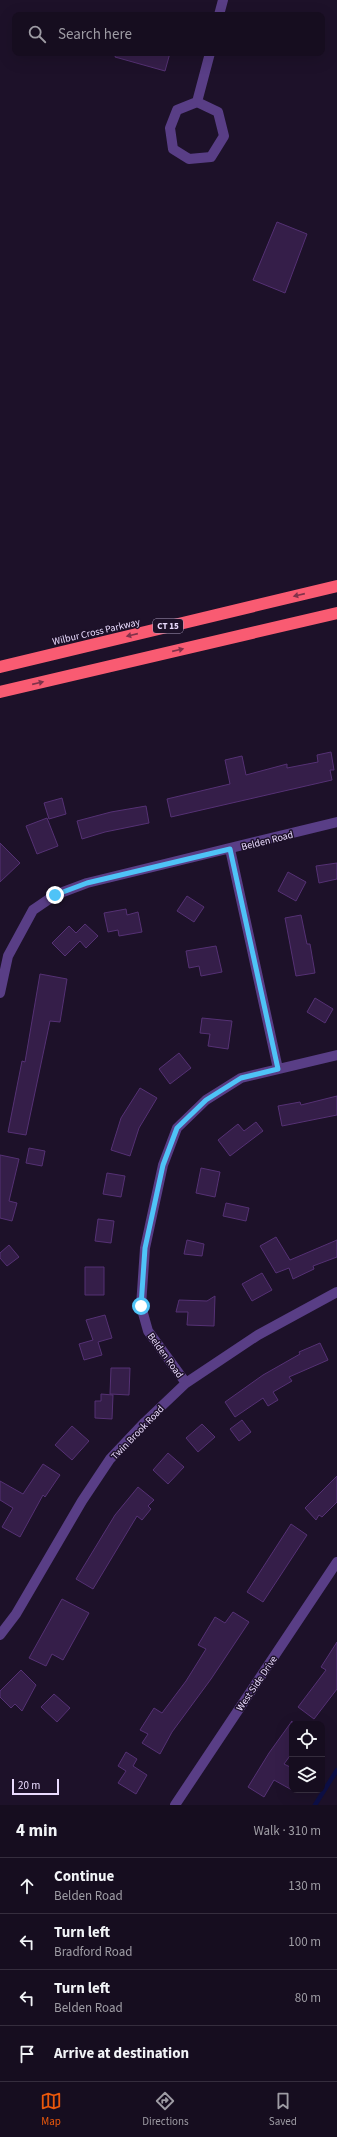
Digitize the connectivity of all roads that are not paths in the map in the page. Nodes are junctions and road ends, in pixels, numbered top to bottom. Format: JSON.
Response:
{"nodes":[{"id":1,"x":223,"y":0,"type":"edge"},
{"id":2,"x":220,"y":12,"type":"edge"},
{"id":3,"x":209,"y":56,"type":"edge"},
{"id":4,"x":197,"y":102,"type":"junction"},
{"id":5,"x":337,"y":586,"type":"edge"},
{"id":6,"x":337,"y":613,"type":"edge"},
{"id":7,"x":0,"y":667,"type":"edge"},
{"id":8,"x":0,"y":692,"type":"edge"},
{"id":9,"x":337,"y":822,"type":"edge"},
{"id":10,"x":230,"y":849,"type":"junction"},
{"id":11,"x":0,"y":994,"type":"edge"},
{"id":12,"x":337,"y":1055,"type":"edge"},
{"id":13,"x":278,"y":1069,"type":"junction"},
{"id":14,"x":337,"y":1292,"type":"edge"},
{"id":15,"x":186,"y":1383,"type":"junction"},
{"id":16,"x":337,"y":1562,"type":"edge"},
{"id":17,"x":0,"y":1635,"type":"edge"},
{"id":18,"x":175,"y":1805,"type":"edge"}],
"edges":[{"from":1,"to":2,"type":"street"},
{"from":3,"to":4,"type":"street"},
{"from":4,"to":4,"type":"street"},
{"from":5,"to":7,"type":"highway","name":"Wilbur Cross Parkway","number":"CT 15","one_way":true},
{"from":8,"to":6,"type":"highway","one_way":true},
{"from":9,"to":10,"type":"street","name":"Belden Road"},
{"from":10,"to":11,"type":"street","name":"Belden Road"},
{"from":10,"to":13,"type":"street"},
{"from":12,"to":13,"type":"street","name":"Belden Road"},
{"from":13,"to":15,"type":"street","name":"Belden Road"},
{"from":14,"to":15,"type":"street","name":"Twin Brook Road"},
{"from":15,"to":17,"type":"street","name":"Twin Brook Road"},
{"from":16,"to":18,"type":"street","name":"West Side Drive"}]}
